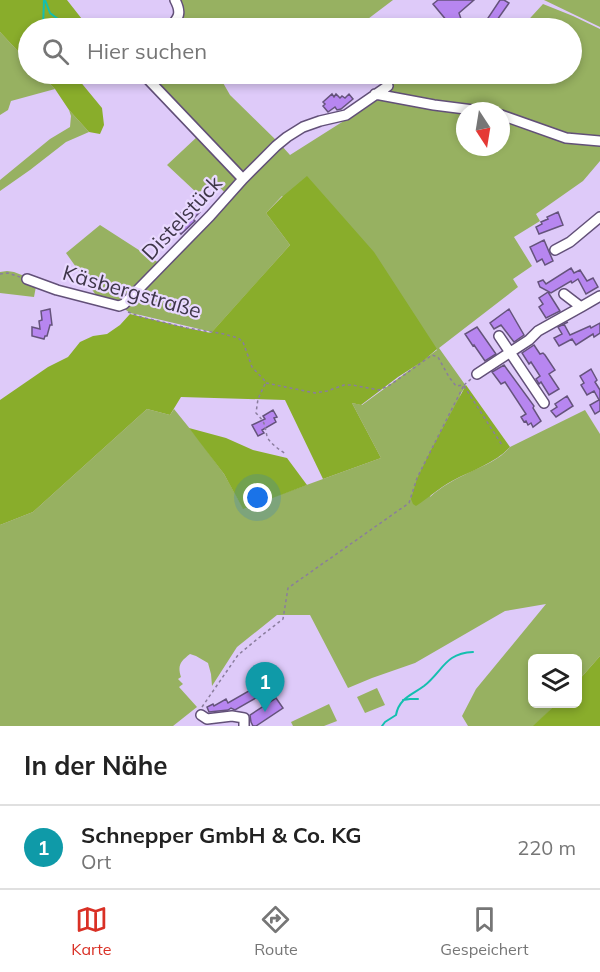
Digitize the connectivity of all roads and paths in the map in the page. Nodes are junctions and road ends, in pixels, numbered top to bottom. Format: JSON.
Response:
{"nodes":[{"id":1,"x":175,"y":0,"type":"edge"},
{"id":2,"x":176,"y":18,"type":"edge"},
{"id":3,"x":153,"y":84,"type":"edge"},
{"id":4,"x":391,"y":84,"type":"edge"},
{"id":5,"x":388,"y":86,"type":"joint"},
{"id":6,"x":375,"y":94,"type":"junction"},
{"id":7,"x":456,"y":108,"type":"edge"},
{"id":8,"x":510,"y":118,"type":"edge"},
{"id":9,"x":600,"y":141,"type":"edge"},
{"id":10,"x":243,"y":179,"type":"junction"},
{"id":11,"x":600,"y":217,"type":"edge"},
{"id":12,"x":555,"y":250,"type":"dead end"},
{"id":13,"x":0,"y":274,"type":"edge"},
{"id":14,"x":27,"y":279,"type":"joint"},
{"id":15,"x":564,"y":294,"type":"dead end"},
{"id":16,"x":600,"y":296,"type":"edge"},
{"id":17,"x":119,"y":306,"type":"junction"},
{"id":18,"x":581,"y":307,"type":"junction"},
{"id":19,"x":499,"y":336,"type":"dead end"},
{"id":20,"x":509,"y":352,"type":"junction"},
{"id":21,"x":477,"y":374,"type":"joint"},
{"id":22,"x":266,"y":383,"type":"junction"},
{"id":23,"x":464,"y":385,"type":"junction"},
{"id":24,"x":544,"y":403,"type":"dead end"},
{"id":25,"x":502,"y":445,"type":"dead end"},
{"id":26,"x":286,"y":454,"type":"dead end"},
{"id":27,"x":201,"y":715,"type":"joint"},
{"id":28,"x":244,"y":726,"type":"edge"}],
"edges":[{"from":1,"to":2,"type":"street"},
{"from":3,"to":10,"type":"street","name":"Distelstück"},
{"from":4,"to":5,"type":"path"},
{"from":5,"to":6,"type":"street","name":"Distelstück"},
{"from":6,"to":7,"type":"street"},
{"from":6,"to":10,"type":"street","name":"Distelstück"},
{"from":8,"to":9,"type":"street"},
{"from":10,"to":17,"type":"street","name":"Distelstück"},
{"from":11,"to":12,"type":"street"},
{"from":13,"to":14,"type":"path"},
{"from":14,"to":17,"type":"street","name":"Käsbergstraße"},
{"from":15,"to":18,"type":"street"},
{"from":16,"to":18,"type":"street"},
{"from":17,"to":22,"type":"path","name":"Käsbergstraße"},
{"from":18,"to":20,"type":"street"},
{"from":19,"to":20,"type":"street"},
{"from":20,"to":21,"type":"street"},
{"from":20,"to":24,"type":"street"},
{"from":21,"to":23,"type":"path"},
{"from":22,"to":23,"type":"path"},
{"from":22,"to":26,"type":"path"},
{"from":23,"to":25,"type":"path"},
{"from":23,"to":27,"type":"path"},
{"from":27,"to":28,"type":"street"}]}
